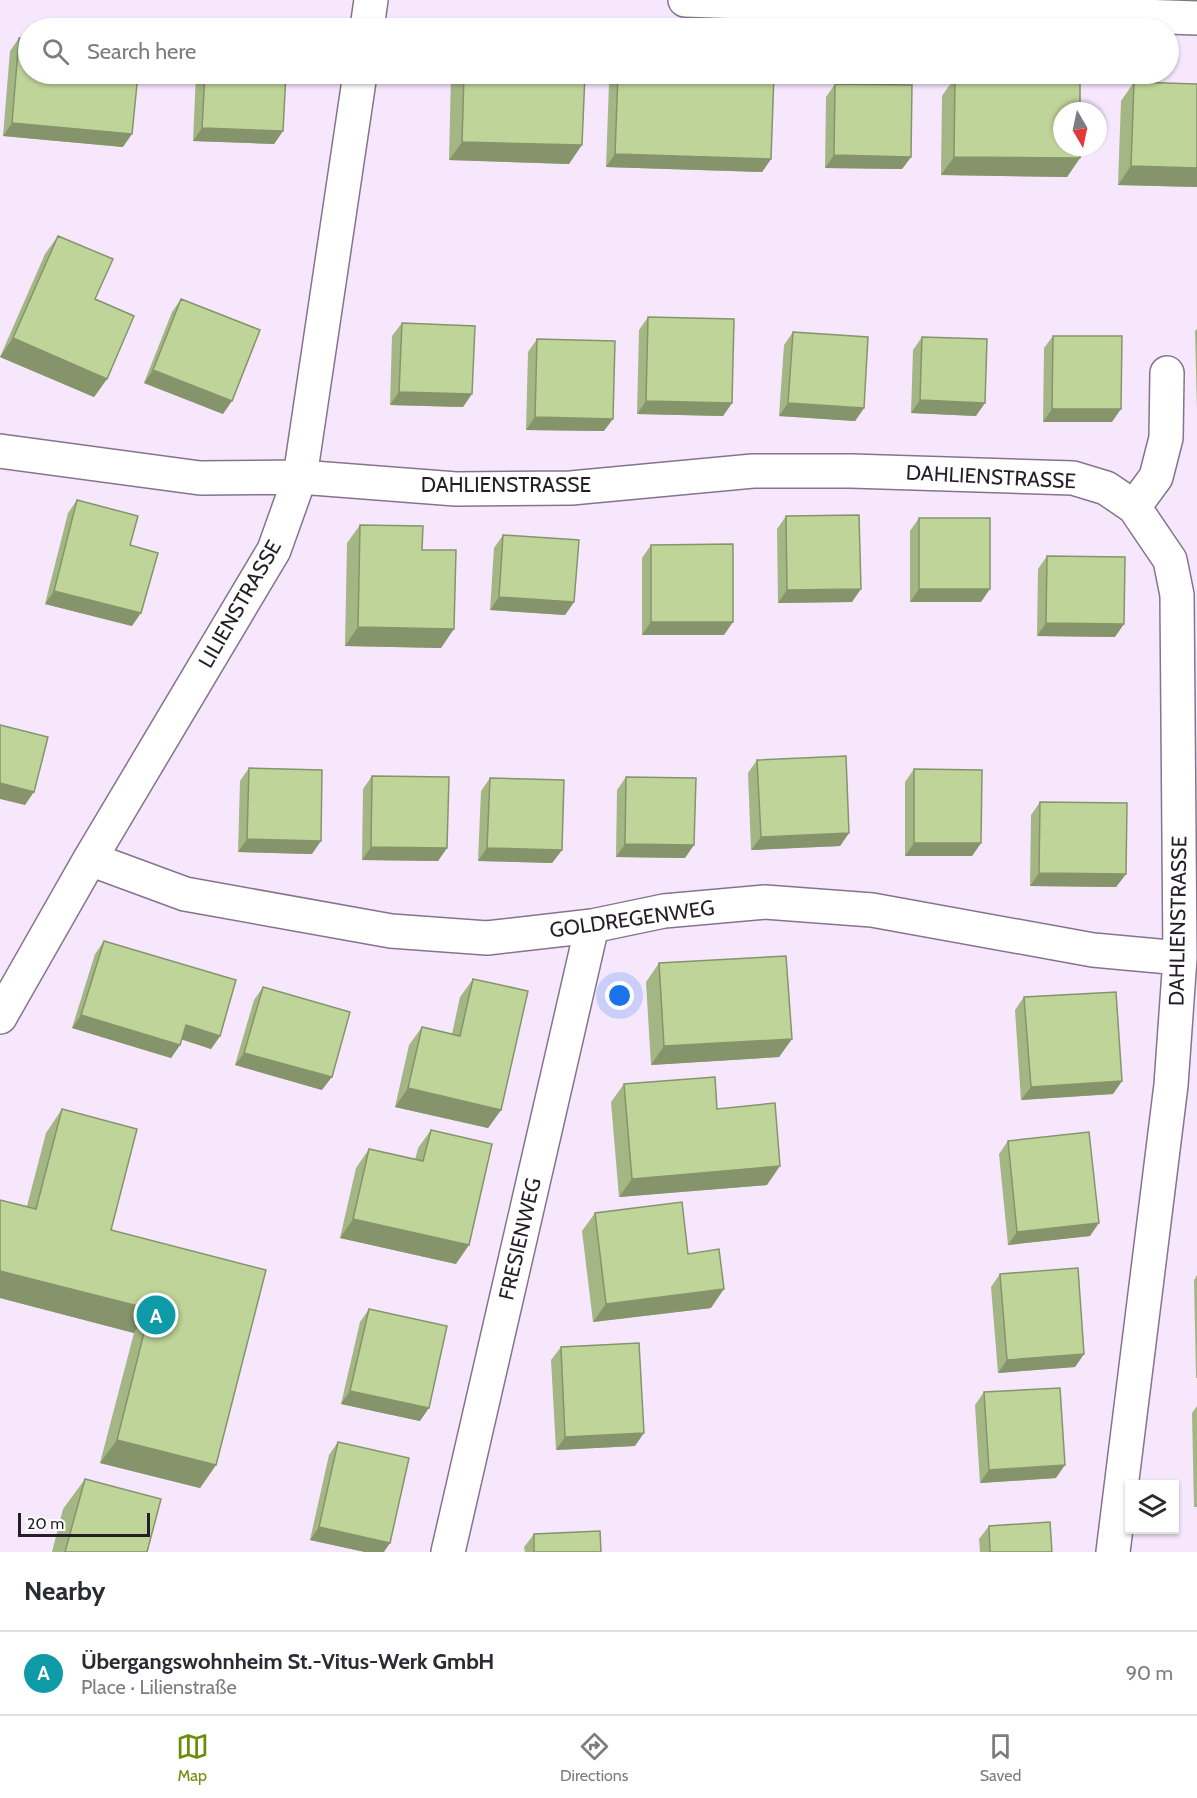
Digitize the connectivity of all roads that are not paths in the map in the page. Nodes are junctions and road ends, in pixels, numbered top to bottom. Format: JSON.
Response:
{"nodes":[{"id":1,"x":371,"y":0,"type":"edge"},
{"id":2,"x":685,"y":0,"type":"edge"},
{"id":3,"x":1066,"y":7,"type":"edge"},
{"id":4,"x":368,"y":18,"type":"edge"},
{"id":5,"x":1197,"y":18,"type":"edge"},
{"id":6,"x":359,"y":84,"type":"edge"},
{"id":7,"x":1167,"y":373,"type":"dead end"},
{"id":8,"x":0,"y":451,"type":"edge"},
{"id":9,"x":300,"y":477,"type":"junction"},
{"id":10,"x":1134,"y":507,"type":"junction"},
{"id":11,"x":90,"y":859,"type":"junction"},
{"id":12,"x":592,"y":926,"type":"junction"},
{"id":13,"x":1180,"y":958,"type":"junction"},
{"id":14,"x":0,"y":1017,"type":"edge"},
{"id":15,"x":448,"y":1552,"type":"edge"},
{"id":16,"x":1113,"y":1552,"type":"edge"}],
"edges":[{"from":1,"to":4,"type":"street"},
{"from":2,"to":3,"type":"street"},
{"from":3,"to":5,"type":"street"},
{"from":6,"to":9,"type":"street","name":"LILIENSTRASSE"},
{"from":7,"to":10,"type":"street"},
{"from":8,"to":9,"type":"street","name":"DAHLIENSTRASSE"},
{"from":9,"to":10,"type":"street","name":"DAHLIENSTRASSE"},
{"from":9,"to":11,"type":"street","name":"LILIENSTRASSE"},
{"from":10,"to":13,"type":"street","name":"DAHLIENSTRASSE"},
{"from":11,"to":12,"type":"street","name":"GOLDREGENWEG"},
{"from":11,"to":14,"type":"street","name":"LILIENSTRASSE"},
{"from":12,"to":13,"type":"street","name":"GOLDREGENWEG"},
{"from":12,"to":15,"type":"street","name":"FRESIENWEG"},
{"from":13,"to":16,"type":"street","name":"DAHLIENSTRASSE"}]}
